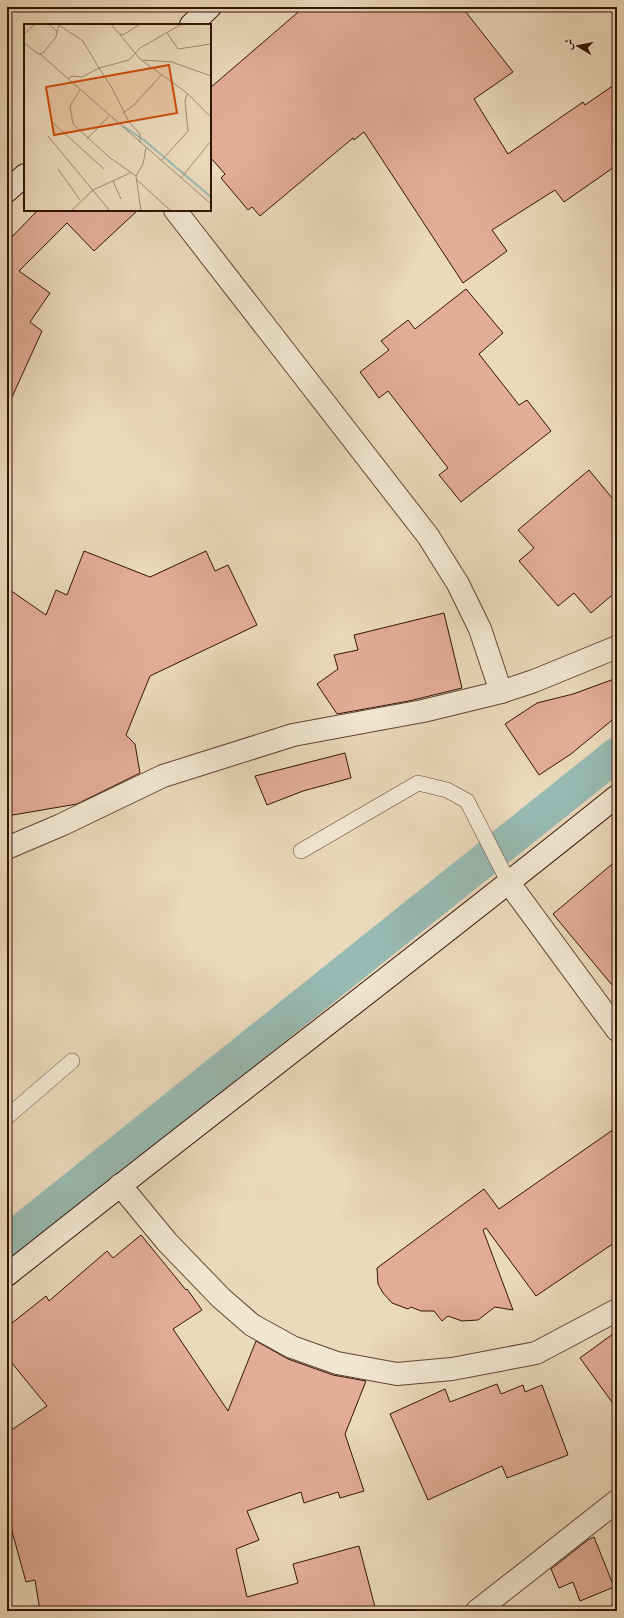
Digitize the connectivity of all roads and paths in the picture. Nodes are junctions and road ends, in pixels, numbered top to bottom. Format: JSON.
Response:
{"nodes":[{"id":1,"x":210,"y":7,"type":"edge"},
{"id":2,"x":192,"y":24,"type":"edge"},
{"id":3,"x":24,"y":176,"type":"edge"},
{"id":4,"x":7,"y":191,"type":"edge"},
{"id":5,"x":176,"y":211,"type":"edge"},
{"id":6,"x":617,"y":647,"type":"edge"},
{"id":7,"x":501,"y":692,"type":"junction"},
{"id":8,"x":617,"y":796,"type":"edge"},
{"id":9,"x":7,"y":848,"type":"edge"},
{"id":10,"x":301,"y":851,"type":"dead end"},
{"id":11,"x":509,"y":883,"type":"junction"},
{"id":12,"x":617,"y":1030,"type":"edge"},
{"id":13,"x":72,"y":1061,"type":"dead end"},
{"id":14,"x":7,"y":1117,"type":"edge"},
{"id":15,"x":120,"y":1185,"type":"junction"},
{"id":16,"x":7,"y":1275,"type":"edge"},
{"id":17,"x":617,"y":1310,"type":"edge"},
{"id":18,"x":617,"y":1501,"type":"edge"},
{"id":19,"x":477,"y":1611,"type":"edge"}],
"edges":[{"from":1,"to":2,"type":"street"},
{"from":3,"to":4,"type":"street"},
{"from":5,"to":7,"type":"street"},
{"from":6,"to":7,"type":"street"},
{"from":7,"to":9,"type":"street"},
{"from":8,"to":11,"type":"street"},
{"from":10,"to":11,"type":"lane"},
{"from":11,"to":12,"type":"street"},
{"from":11,"to":15,"type":"street"},
{"from":13,"to":14,"type":"lane"},
{"from":15,"to":16,"type":"street"},
{"from":15,"to":17,"type":"street"},
{"from":18,"to":19,"type":"street"}]}
